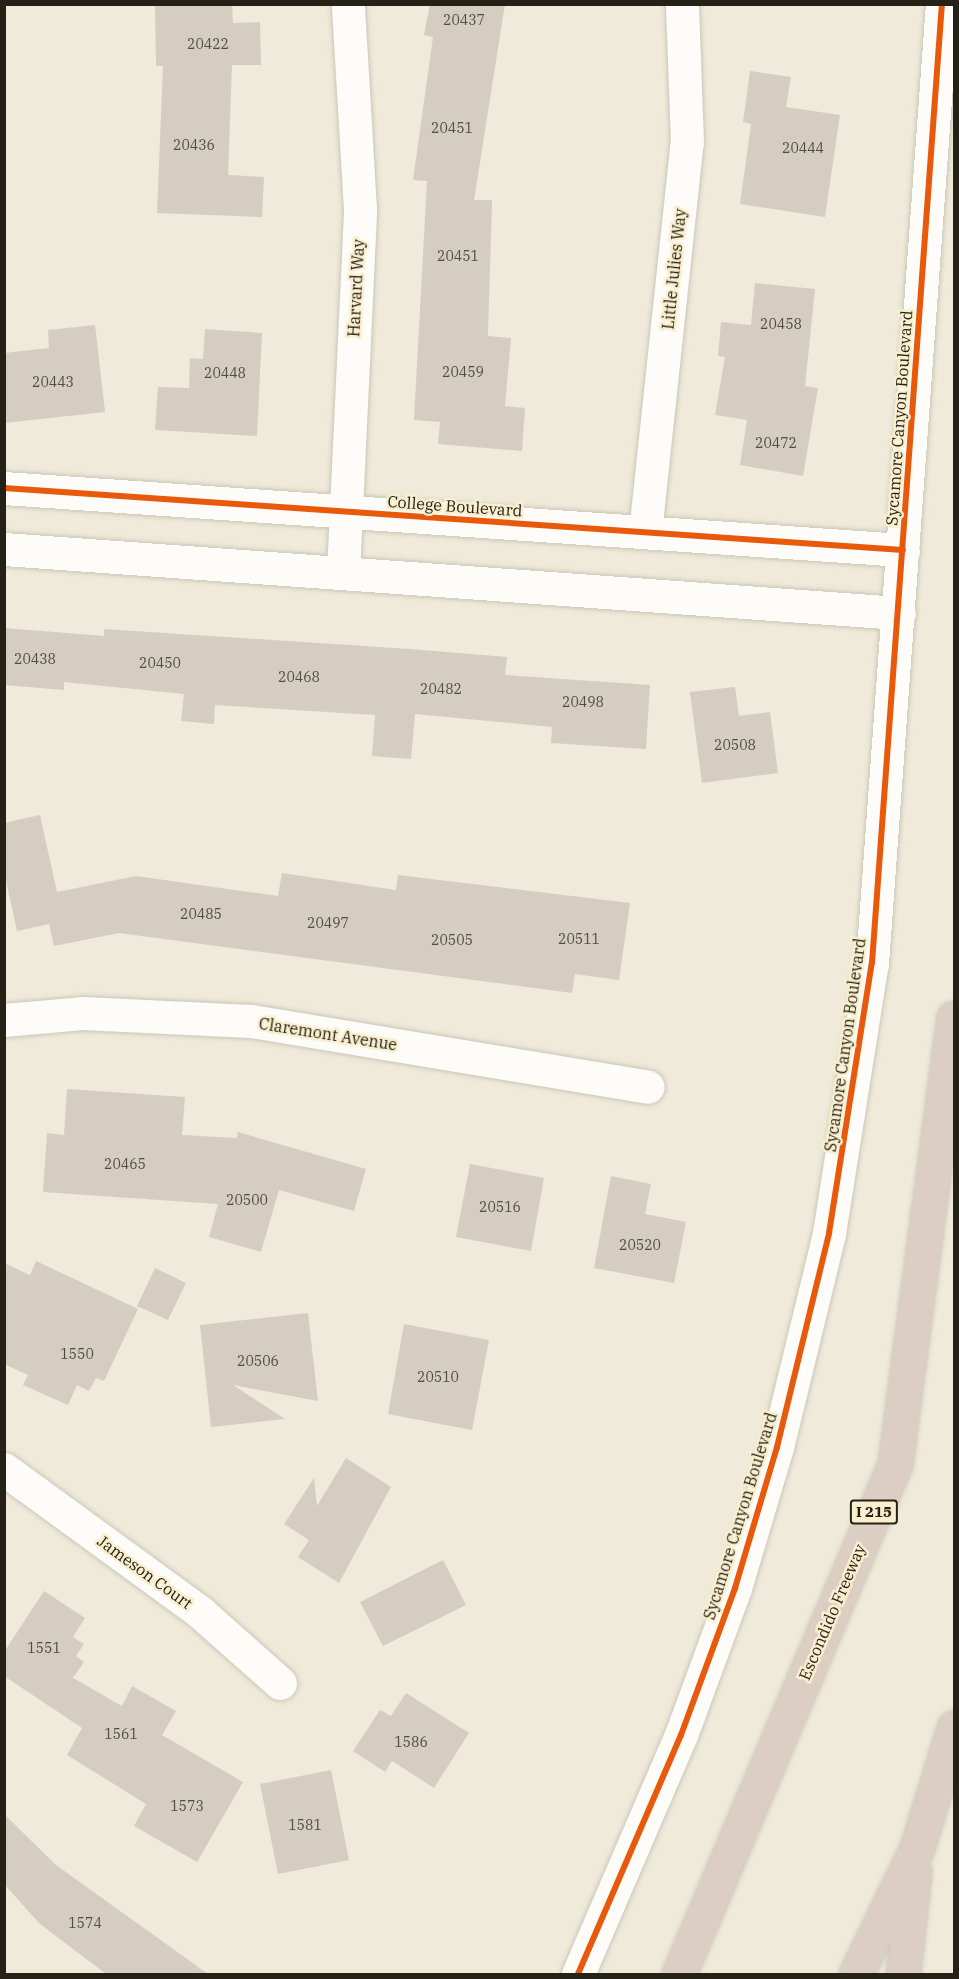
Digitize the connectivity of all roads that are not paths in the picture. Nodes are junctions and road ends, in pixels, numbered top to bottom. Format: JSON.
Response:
{"nodes":[{"id":1,"x":348,"y":4,"type":"edge"},
{"id":2,"x":682,"y":4,"type":"edge"},
{"id":3,"x":942,"y":4,"type":"edge"},
{"id":4,"x":4,"y":488,"type":"edge"},
{"id":5,"x":345,"y":512,"type":"junction"},
{"id":6,"x":645,"y":532,"type":"junction"},
{"id":7,"x":4,"y":549,"type":"edge"},
{"id":8,"x":903,"y":550,"type":"junction"},
{"id":9,"x":343,"y":573,"type":"junction"},
{"id":10,"x":899,"y":613,"type":"junction"},
{"id":11,"x":954,"y":1018,"type":"edge"},
{"id":12,"x":4,"y":1020,"type":"edge"},
{"id":13,"x":648,"y":1087,"type":"dead end"},
{"id":14,"x":4,"y":1469,"type":"edge"},
{"id":15,"x":280,"y":1683,"type":"dead end"},
{"id":16,"x":954,"y":1728,"type":"edge"},
{"id":17,"x":917,"y":1848,"type":"junction"},
{"id":18,"x":578,"y":1974,"type":"edge"},
{"id":19,"x":679,"y":1974,"type":"edge"},
{"id":20,"x":856,"y":1974,"type":"edge"},
{"id":21,"x":903,"y":1974,"type":"edge"}],
"edges":[{"from":1,"to":5,"type":"street","name":"Harvard Way"},
{"from":2,"to":6,"type":"street","name":"Little Julies Way"},
{"from":3,"to":8,"type":"street","name":"Sycamore Canyon Boulevard"},
{"from":4,"to":5,"type":"street","name":"College Boulevard"},
{"from":5,"to":6,"type":"street","name":"College Boulevard"},
{"from":5,"to":9,"type":"street","name":"Harvard Way"},
{"from":6,"to":8,"type":"street","name":"College Boulevard"},
{"from":7,"to":9,"type":"street"},
{"from":8,"to":10,"type":"street","name":"Sycamore Canyon Boulevard"},
{"from":9,"to":10,"type":"street"},
{"from":10,"to":18,"type":"street","name":"Sycamore Canyon Boulevard"},
{"from":11,"to":19,"type":"highway","name":"Escondido Freeway","number":"I 215"},
{"from":12,"to":13,"type":"street","name":"Claremont Avenue"},
{"from":14,"to":15,"type":"street","name":"Jameson Court"},
{"from":16,"to":17,"type":"highway"},
{"from":17,"to":20,"type":"highway"},
{"from":17,"to":21,"type":"highway"}]}
